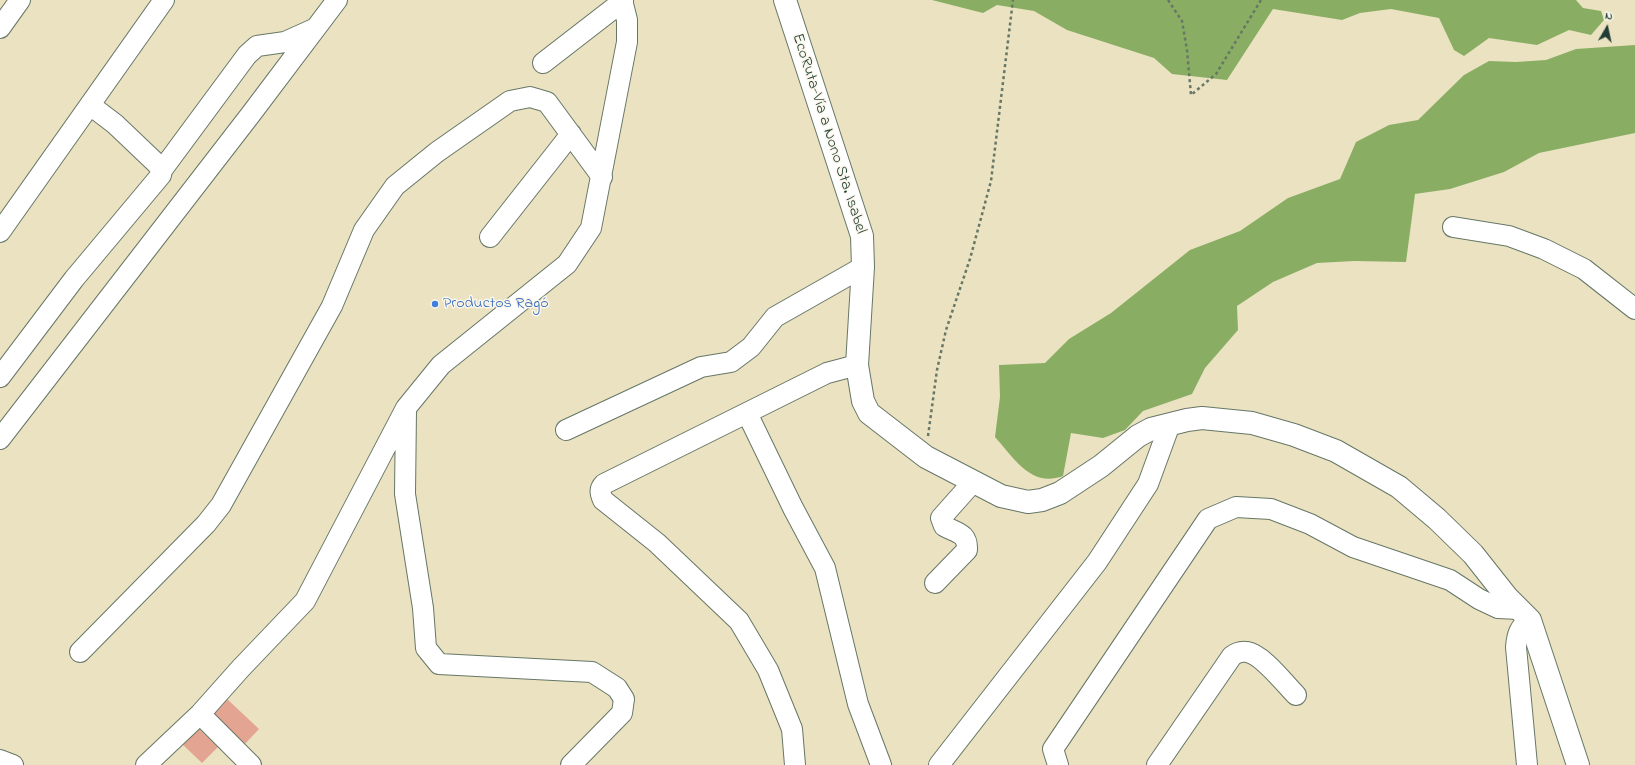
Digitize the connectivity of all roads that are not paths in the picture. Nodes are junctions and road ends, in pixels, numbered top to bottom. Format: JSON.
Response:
{"nodes":[{"id":1,"x":20,"y":0,"type":"edge"},
{"id":2,"x":164,"y":0,"type":"edge"},
{"id":3,"x":337,"y":0,"type":"edge"},
{"id":4,"x":622,"y":0,"type":"edge"},
{"id":5,"x":785,"y":0,"type":"edge"},
{"id":6,"x":0,"y":28,"type":"edge"},
{"id":7,"x":316,"y":28,"type":"junction"},
{"id":8,"x":543,"y":63,"type":"dead end"},
{"id":9,"x":90,"y":104,"type":"junction"},
{"id":10,"x":571,"y":134,"type":"junction"},
{"id":11,"x":162,"y":170,"type":"junction"},
{"id":12,"x":602,"y":177,"type":"junction"},
{"id":13,"x":1453,"y":227,"type":"dead end"},
{"id":14,"x":0,"y":232,"type":"edge"},
{"id":15,"x":490,"y":237,"type":"dead end"},
{"id":16,"x":864,"y":268,"type":"junction"},
{"id":17,"x":1635,"y":309,"type":"edge"},
{"id":18,"x":857,"y":365,"type":"junction"},
{"id":19,"x":0,"y":377,"type":"edge"},
{"id":20,"x":406,"y":408,"type":"junction"},
{"id":21,"x":747,"y":413,"type":"junction"},
{"id":22,"x":1170,"y":424,"type":"junction"},
{"id":23,"x":566,"y":430,"type":"dead end"},
{"id":24,"x":0,"y":439,"type":"edge"},
{"id":25,"x":973,"y":482,"type":"junction"},
{"id":26,"x":934,"y":583,"type":"dead end"},
{"id":27,"x":1524,"y":614,"type":"junction"},
{"id":28,"x":80,"y":652,"type":"dead end"},
{"id":29,"x":1296,"y":695,"type":"dead end"},
{"id":30,"x":200,"y":714,"type":"junction"},
{"id":31,"x":0,"y":760,"type":"edge"},
{"id":32,"x":1055,"y":763,"type":"edge"},
{"id":33,"x":12,"y":765,"type":"edge"},
{"id":34,"x":146,"y":765,"type":"edge"},
{"id":35,"x":251,"y":765,"type":"edge"},
{"id":36,"x":572,"y":765,"type":"edge"},
{"id":37,"x":795,"y":765,"type":"edge"},
{"id":38,"x":881,"y":765,"type":"edge"},
{"id":39,"x":939,"y":765,"type":"edge"},
{"id":40,"x":1158,"y":765,"type":"edge"},
{"id":41,"x":1527,"y":765,"type":"edge"},
{"id":42,"x":1578,"y":765,"type":"edge"}],
"edges":[{"from":1,"to":6,"type":"street"},
{"from":2,"to":9,"type":"street"},
{"from":3,"to":7,"type":"street"},
{"from":4,"to":8,"type":"street"},
{"from":4,"to":12,"type":"street"},
{"from":5,"to":16,"type":"main road","name":"EcoRuta-Vía a Nono Sta. Isabel"},
{"from":7,"to":11,"type":"street"},
{"from":7,"to":24,"type":"street"},
{"from":9,"to":11,"type":"street"},
{"from":9,"to":14,"type":"street"},
{"from":10,"to":12,"type":"street"},
{"from":10,"to":15,"type":"street"},
{"from":10,"to":28,"type":"street"},
{"from":11,"to":19,"type":"street"},
{"from":12,"to":20,"type":"street"},
{"from":13,"to":17,"type":"street"},
{"from":16,"to":18,"type":"main road","name":"EcoRuta-Vía a Nono Sta. Isabel"},
{"from":16,"to":23,"type":"street"},
{"from":18,"to":21,"type":"street"},
{"from":18,"to":25,"type":"main road","name":"EcoRuta-Vía a Nono Sta. Isabel"},
{"from":20,"to":30,"type":"street"},
{"from":20,"to":36,"type":"street"},
{"from":21,"to":37,"type":"street"},
{"from":21,"to":38,"type":"street"},
{"from":22,"to":25,"type":"main road","name":"EcoRuta-Vía a Nono Sta. Isabel"},
{"from":22,"to":27,"type":"main road","name":"EcoRuta-Vía a Nono Sta. Isabel"},
{"from":22,"to":39,"type":"street"},
{"from":25,"to":26,"type":"street"},
{"from":27,"to":32,"type":"street"},
{"from":27,"to":41,"type":"street"},
{"from":27,"to":42,"type":"main road","name":"EcoRuta-Vía a Nono Sta. Isabel"},
{"from":29,"to":40,"type":"street"},
{"from":30,"to":34,"type":"street"},
{"from":30,"to":35,"type":"street"},
{"from":31,"to":33,"type":"street"}]}
